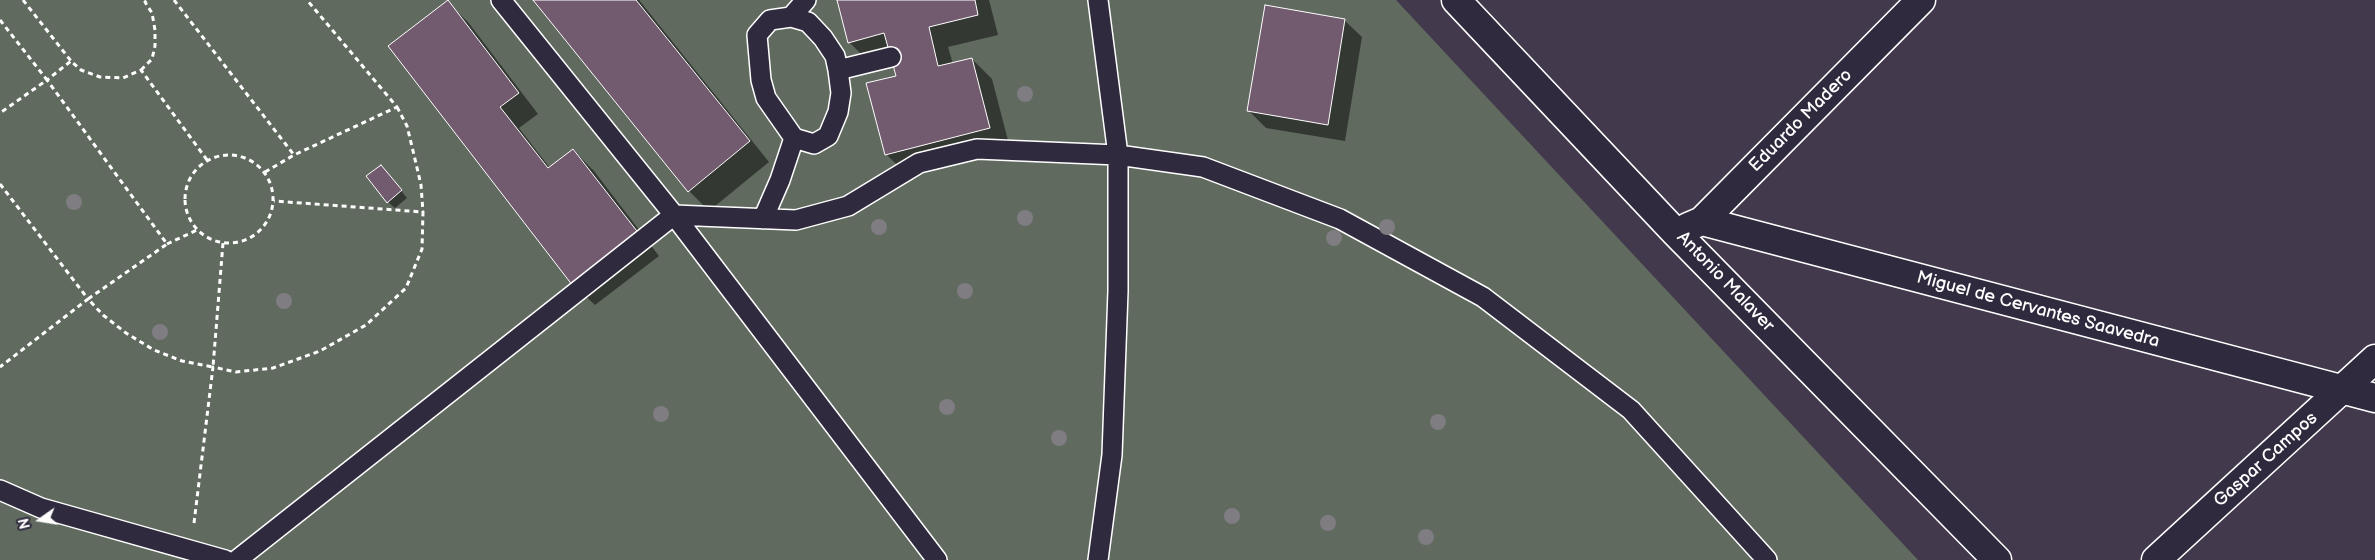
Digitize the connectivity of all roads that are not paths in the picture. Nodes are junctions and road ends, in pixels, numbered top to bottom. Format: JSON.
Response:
{"nodes":[{"id":1,"x":501,"y":0,"type":"edge"},
{"id":2,"x":806,"y":0,"type":"edge"},
{"id":3,"x":1098,"y":0,"type":"edge"},
{"id":4,"x":1456,"y":0,"type":"edge"},
{"id":5,"x":1920,"y":0,"type":"edge"},
{"id":6,"x":791,"y":17,"type":"junction"},
{"id":7,"x":890,"y":57,"type":"dead end"},
{"id":8,"x":838,"y":70,"type":"junction"},
{"id":9,"x":794,"y":138,"type":"junction"},
{"id":10,"x":1118,"y":156,"type":"junction"},
{"id":11,"x":674,"y":215,"type":"junction"},
{"id":12,"x":763,"y":219,"type":"junction"},
{"id":13,"x":1702,"y":221,"type":"junction"},
{"id":14,"x":1676,"y":232,"type":"junction"},
{"id":15,"x":2375,"y":359,"type":"edge"},
{"id":16,"x":2342,"y":390,"type":"junction"},
{"id":17,"x":2375,"y":398,"type":"edge"},
{"id":18,"x":0,"y":490,"type":"edge"},
{"id":19,"x":225,"y":560,"type":"edge"},
{"id":20,"x":237,"y":560,"type":"edge"},
{"id":21,"x":937,"y":560,"type":"edge"},
{"id":22,"x":1098,"y":560,"type":"edge"},
{"id":23,"x":1766,"y":560,"type":"edge"},
{"id":24,"x":1997,"y":560,"type":"edge"},
{"id":25,"x":2156,"y":560,"type":"edge"}],
"edges":[{"from":1,"to":11,"type":"lane"},
{"from":2,"to":6,"type":"lane"},
{"from":3,"to":10,"type":"lane"},
{"from":4,"to":14,"type":"street","name":"Antonio Malaver"},
{"from":5,"to":13,"type":"street","name":"Eduardo Madero"},
{"from":6,"to":8,"type":"lane"},
{"from":6,"to":9,"type":"lane"},
{"from":7,"to":8,"type":"lane"},
{"from":8,"to":9,"type":"lane"},
{"from":9,"to":12,"type":"lane"},
{"from":10,"to":12,"type":"lane"},
{"from":10,"to":22,"type":"lane"},
{"from":10,"to":23,"type":"lane"},
{"from":11,"to":12,"type":"lane"},
{"from":11,"to":20,"type":"lane"},
{"from":11,"to":21,"type":"lane"},
{"from":13,"to":14,"type":"street","name":"Eduardo Madero"},
{"from":13,"to":16,"type":"street","name":"Miguel de Cervantes Saavedra"},
{"from":14,"to":24,"type":"street","name":"Antonio Malaver"},
{"from":15,"to":16,"type":"street","name":"Gaspar Campos"},
{"from":16,"to":17,"type":"street","name":"Miguel de Cervantes Saavedra"},
{"from":16,"to":25,"type":"street","name":"Gaspar Campos"},
{"from":18,"to":19,"type":"lane"}]}
